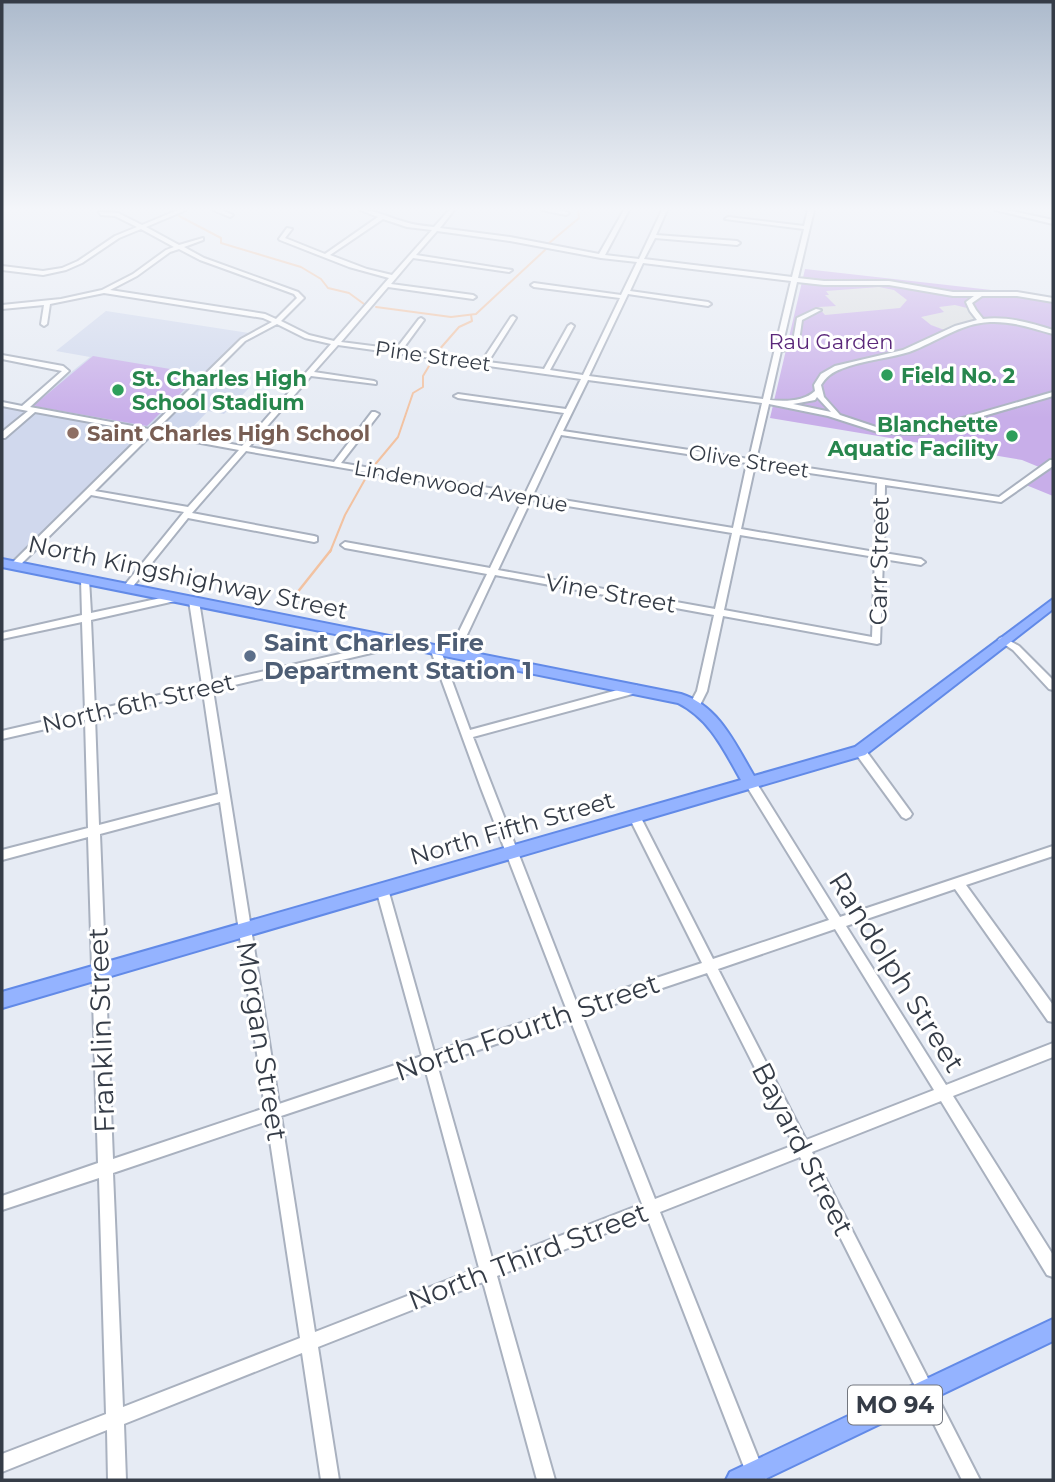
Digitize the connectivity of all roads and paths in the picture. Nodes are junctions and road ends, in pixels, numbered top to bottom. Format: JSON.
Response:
{"nodes":[{"id":1,"x":126,"y":279,"type":"edge"},
{"id":2,"x":257,"y":279,"type":"edge"},
{"id":3,"x":392,"y":279,"type":"edge"},
{"id":4,"x":632,"y":279,"type":"edge"},
{"id":5,"x":788,"y":279,"type":"edge"},
{"id":6,"x":795,"y":280,"type":"junction"},
{"id":7,"x":386,"y":285,"type":"junction"},
{"id":8,"x":534,"y":285,"type":"dead end"},
{"id":9,"x":104,"y":290,"type":"junction"},
{"id":10,"x":624,"y":294,"type":"junction"},
{"id":11,"x":979,"y":295,"type":"junction"},
{"id":12,"x":473,"y":297,"type":"dead end"},
{"id":13,"x":1053,"y":300,"type":"edge"},
{"id":14,"x":47,"y":303,"type":"junction"},
{"id":15,"x":708,"y":304,"type":"dead end"},
{"id":16,"x":2,"y":307,"type":"edge"},
{"id":17,"x":818,"y":310,"type":"dead end"},
{"id":18,"x":513,"y":318,"type":"dead end"},
{"id":19,"x":421,"y":320,"type":"dead end"},
{"id":20,"x":982,"y":321,"type":"junction"},
{"id":21,"x":276,"y":322,"type":"junction"},
{"id":22,"x":44,"y":324,"type":"dead end"},
{"id":23,"x":571,"y":326,"type":"dead end"},
{"id":24,"x":1053,"y":332,"type":"edge"},
{"id":25,"x":336,"y":343,"type":"junction"},
{"id":26,"x":780,"y":349,"type":"junction"},
{"id":27,"x":397,"y":352,"type":"junction"},
{"id":28,"x":2,"y":357,"type":"edge"},
{"id":29,"x":484,"y":363,"type":"junction"},
{"id":30,"x":546,"y":372,"type":"junction"},
{"id":31,"x":311,"y":374,"type":"junction"},
{"id":32,"x":585,"y":377,"type":"junction"},
{"id":33,"x":374,"y":383,"type":"dead end"},
{"id":34,"x":818,"y":393,"type":"junction"},
{"id":35,"x":1053,"y":394,"type":"edge"},
{"id":36,"x":458,"y":396,"type":"dead end"},
{"id":37,"x":767,"y":401,"type":"junction"},
{"id":38,"x":2,"y":404,"type":"edge"},
{"id":39,"x":782,"y":404,"type":"junction"},
{"id":40,"x":29,"y":409,"type":"junction"},
{"id":41,"x":567,"y":411,"type":"junction"},
{"id":42,"x":375,"y":414,"type":"dead end"},
{"id":43,"x":842,"y":418,"type":"junction"},
{"id":44,"x":150,"y":432,"type":"junction"},
{"id":45,"x":558,"y":432,"type":"junction"},
{"id":46,"x":2,"y":436,"type":"edge"},
{"id":47,"x":247,"y":449,"type":"junction"},
{"id":48,"x":753,"y":461,"type":"junction"},
{"id":49,"x":1053,"y":462,"type":"edge"},
{"id":50,"x":336,"y":465,"type":"junction"},
{"id":51,"x":881,"y":482,"type":"junction"},
{"id":52,"x":87,"y":492,"type":"junction"},
{"id":53,"x":529,"y":497,"type":"junction"},
{"id":54,"x":189,"y":513,"type":"junction"},
{"id":55,"x":737,"y":532,"type":"junction"},
{"id":56,"x":314,"y":539,"type":"dead end"},
{"id":57,"x":345,"y":545,"type":"dead end"},
{"id":58,"x":878,"y":555,"type":"junction"},
{"id":59,"x":921,"y":562,"type":"dead end"},
{"id":60,"x":8,"y":564,"type":"edge"},
{"id":61,"x":492,"y":571,"type":"junction"},
{"id":62,"x":85,"y":579,"type":"junction"},
{"id":63,"x":127,"y":588,"type":"junction"},
{"id":64,"x":175,"y":598,"type":"junction"},
{"id":65,"x":194,"y":601,"type":"junction"},
{"id":66,"x":1051,"y":601,"type":"edge"},
{"id":67,"x":719,"y":612,"type":"junction"},
{"id":68,"x":87,"y":618,"type":"junction"},
{"id":69,"x":2,"y":636,"type":"edge"},
{"id":70,"x":1003,"y":640,"type":"junction"},
{"id":71,"x":877,"y":641,"type":"joint"},
{"id":72,"x":397,"y":644,"type":"junction"},
{"id":73,"x":436,"y":651,"type":"junction"},
{"id":74,"x":453,"y":654,"type":"junction"},
{"id":75,"x":207,"y":686,"type":"junction"},
{"id":76,"x":1053,"y":686,"type":"edge"},
{"id":77,"x":636,"y":689,"type":"junction"},
{"id":78,"x":695,"y":704,"type":"junction"},
{"id":79,"x":90,"y":714,"type":"junction"},
{"id":80,"x":2,"y":735,"type":"edge"},
{"id":81,"x":467,"y":735,"type":"junction"},
{"id":82,"x":860,"y":751,"type":"junction"},
{"id":83,"x":750,"y":782,"type":"junction"},
{"id":84,"x":223,"y":797,"type":"junction"},
{"id":85,"x":906,"y":814,"type":"dead end"},
{"id":86,"x":635,"y":817,"type":"junction"},
{"id":87,"x":94,"y":832,"type":"junction"},
{"id":88,"x":510,"y":851,"type":"junction"},
{"id":89,"x":1053,"y":851,"type":"edge"},
{"id":90,"x":2,"y":855,"type":"edge"},
{"id":91,"x":958,"y":883,"type":"junction"},
{"id":92,"x":382,"y":889,"type":"junction"},
{"id":93,"x":836,"y":923,"type":"junction"},
{"id":94,"x":245,"y":929,"type":"junction"},
{"id":95,"x":710,"y":965,"type":"junction"},
{"id":96,"x":99,"y":972,"type":"junction"},
{"id":97,"x":2,"y":1000,"type":"edge"},
{"id":98,"x":573,"y":1011,"type":"junction"},
{"id":99,"x":1053,"y":1016,"type":"edge"},
{"id":100,"x":1053,"y":1049,"type":"edge"},
{"id":101,"x":429,"y":1059,"type":"junction"},
{"id":102,"x":942,"y":1093,"type":"junction"},
{"id":103,"x":273,"y":1112,"type":"junction"},
{"id":104,"x":803,"y":1148,"type":"junction"},
{"id":105,"x":106,"y":1168,"type":"junction"},
{"id":106,"x":2,"y":1203,"type":"edge"},
{"id":107,"x":650,"y":1208,"type":"junction"},
{"id":108,"x":1053,"y":1269,"type":"edge"},
{"id":109,"x":488,"y":1272,"type":"junction"},
{"id":110,"x":1053,"y":1330,"type":"edge"},
{"id":111,"x":309,"y":1342,"type":"junction"},
{"id":112,"x":925,"y":1390,"type":"junction"},
{"id":113,"x":115,"y":1419,"type":"junction"},
{"id":114,"x":2,"y":1463,"type":"edge"},
{"id":115,"x":750,"y":1478,"type":"edge"},
{"id":116,"x":117,"y":1480,"type":"edge"},
{"id":117,"x":330,"y":1480,"type":"edge"},
{"id":118,"x":546,"y":1480,"type":"edge"},
{"id":119,"x":971,"y":1480,"type":"edge"}],
"edges":[{"from":1,"to":9,"type":"street"},
{"from":2,"to":21,"type":"street"},
{"from":3,"to":7,"type":"street"},
{"from":4,"to":10,"type":"street"},
{"from":5,"to":6,"type":"street"},
{"from":6,"to":11,"type":"street"},
{"from":6,"to":26,"type":"street"},
{"from":7,"to":12,"type":"street"},
{"from":7,"to":25,"type":"street"},
{"from":8,"to":10,"type":"street"},
{"from":9,"to":14,"type":"street"},
{"from":9,"to":21,"type":"street","name":"Pine Street"},
{"from":10,"to":15,"type":"street"},
{"from":10,"to":32,"type":"street"},
{"from":11,"to":13,"type":"street"},
{"from":11,"to":20,"type":"street"},
{"from":14,"to":16,"type":"street"},
{"from":14,"to":22,"type":"street"},
{"from":17,"to":26,"type":"street"},
{"from":18,"to":29,"type":"street"},
{"from":19,"to":27,"type":"street"},
{"from":20,"to":24,"type":"street"},
{"from":20,"to":34,"type":"street"},
{"from":21,"to":25,"type":"street","name":"Pine Street"},
{"from":21,"to":44,"type":"street"},
{"from":23,"to":30,"type":"street"},
{"from":25,"to":27,"type":"street","name":"Pine Street"},
{"from":25,"to":31,"type":"street"},
{"from":26,"to":37,"type":"street"},
{"from":27,"to":29,"type":"street","name":"Pine Street"},
{"from":28,"to":40,"type":"street"},
{"from":29,"to":30,"type":"street","name":"Pine Street"},
{"from":30,"to":32,"type":"street","name":"Pine Street"},
{"from":31,"to":33,"type":"street"},
{"from":31,"to":47,"type":"street"},
{"from":32,"to":37,"type":"street","name":"Pine Street"},
{"from":32,"to":41,"type":"street"},
{"from":34,"to":39,"type":"street"},
{"from":34,"to":43,"type":"street"},
{"from":35,"to":43,"type":"street","name":"Pine Street"},
{"from":36,"to":41,"type":"street"},
{"from":37,"to":39,"type":"street","name":"Pine Street"},
{"from":37,"to":48,"type":"street"},
{"from":38,"to":40,"type":"street","name":"Lindenwood Avenue"},
{"from":39,"to":43,"type":"street","name":"Pine Street"},
{"from":40,"to":44,"type":"street","name":"Lindenwood Avenue"},
{"from":40,"to":46,"type":"street"},
{"from":41,"to":45,"type":"street"},
{"from":42,"to":50,"type":"street"},
{"from":44,"to":47,"type":"street","name":"Lindenwood Avenue"},
{"from":44,"to":52,"type":"street"},
{"from":45,"to":48,"type":"street","name":"Olive Street"},
{"from":45,"to":53,"type":"street"},
{"from":47,"to":50,"type":"street","name":"Lindenwood Avenue"},
{"from":47,"to":54,"type":"street"},
{"from":48,"to":51,"type":"street","name":"Olive Street"},
{"from":48,"to":55,"type":"street"},
{"from":49,"to":51,"type":"street","name":"Olive Street"},
{"from":50,"to":53,"type":"street","name":"Lindenwood Avenue"},
{"from":51,"to":58,"type":"street","name":"Carr Street"},
{"from":52,"to":54,"type":"street"},
{"from":52,"to":60,"type":"street"},
{"from":53,"to":55,"type":"street","name":"Lindenwood Avenue"},
{"from":53,"to":61,"type":"street"},
{"from":54,"to":56,"type":"street"},
{"from":54,"to":63,"type":"street"},
{"from":55,"to":58,"type":"street","name":"Lindenwood Avenue"},
{"from":55,"to":67,"type":"street"},
{"from":57,"to":61,"type":"street","name":"Vine Street"},
{"from":58,"to":59,"type":"street","name":"Lindenwood Avenue"},
{"from":58,"to":71,"type":"street","name":"Carr Street"},
{"from":60,"to":62,"type":"main road","name":"North Kingshighway Street"},
{"from":61,"to":67,"type":"street","name":"Vine Street"},
{"from":61,"to":74,"type":"street"},
{"from":62,"to":63,"type":"main road","name":"North Kingshighway Street"},
{"from":62,"to":68,"type":"street","name":"Franklin Street"},
{"from":63,"to":64,"type":"main road","name":"North Kingshighway Street"},
{"from":64,"to":65,"type":"main road","name":"North Kingshighway Street"},
{"from":64,"to":68,"type":"street"},
{"from":65,"to":72,"type":"main road","name":"North Kingshighway Street"},
{"from":65,"to":75,"type":"street","name":"Morgan Street"},
{"from":66,"to":70,"type":"main road","name":"North Fifth Street"},
{"from":67,"to":71,"type":"street","name":"Vine Street"},
{"from":67,"to":78,"type":"street"},
{"from":68,"to":69,"type":"street"},
{"from":68,"to":79,"type":"street","name":"Franklin Street"},
{"from":70,"to":76,"type":"street"},
{"from":70,"to":82,"type":"main road","name":"North Fifth Street"},
{"from":72,"to":73,"type":"main road","name":"North Kingshighway Street"},
{"from":72,"to":75,"type":"street","name":"North 6th Street"},
{"from":73,"to":74,"type":"main road","name":"North Kingshighway Street"},
{"from":73,"to":81,"type":"street"},
{"from":74,"to":77,"type":"main road","name":"North Kingshighway Street"},
{"from":75,"to":79,"type":"street","name":"North 6th Street"},
{"from":75,"to":84,"type":"street","name":"Morgan Street"},
{"from":77,"to":78,"type":"main road","name":"North Kingshighway Street"},
{"from":77,"to":81,"type":"street"},
{"from":78,"to":83,"type":"main road","name":"Randolph Street"},
{"from":79,"to":80,"type":"street","name":"North 6th Street"},
{"from":79,"to":87,"type":"street","name":"Franklin Street"},
{"from":81,"to":88,"type":"street"},
{"from":82,"to":83,"type":"main road","name":"North Fifth Street"},
{"from":82,"to":85,"type":"street"},
{"from":83,"to":86,"type":"main road","name":"North Fifth Street"},
{"from":83,"to":93,"type":"street","name":"Randolph Street"},
{"from":84,"to":87,"type":"street"},
{"from":84,"to":94,"type":"street","name":"Morgan Street"},
{"from":86,"to":88,"type":"main road","name":"North Fifth Street"},
{"from":86,"to":95,"type":"street","name":"Bayard Street"},
{"from":87,"to":90,"type":"street"},
{"from":87,"to":96,"type":"street","name":"Franklin Street"},
{"from":88,"to":92,"type":"main road","name":"North Fifth Street"},
{"from":88,"to":98,"type":"street"},
{"from":89,"to":91,"type":"street","name":"North Fourth Street"},
{"from":91,"to":93,"type":"street","name":"North Fourth Street"},
{"from":91,"to":99,"type":"street"},
{"from":92,"to":94,"type":"main road","name":"North Fifth Street"},
{"from":92,"to":101,"type":"street"},
{"from":93,"to":95,"type":"street","name":"North Fourth Street"},
{"from":93,"to":102,"type":"street","name":"Randolph Street"},
{"from":94,"to":96,"type":"main road","name":"North Fifth Street"},
{"from":94,"to":103,"type":"street","name":"Morgan Street"},
{"from":95,"to":98,"type":"street","name":"North Fourth Street"},
{"from":95,"to":104,"type":"street","name":"Bayard Street"},
{"from":96,"to":97,"type":"main road","name":"North Fifth Street"},
{"from":96,"to":105,"type":"street","name":"Franklin Street"},
{"from":98,"to":101,"type":"street","name":"North Fourth Street"},
{"from":98,"to":107,"type":"street"},
{"from":100,"to":102,"type":"street","name":"North Third Street"},
{"from":101,"to":103,"type":"street","name":"North Fourth Street"},
{"from":101,"to":109,"type":"street"},
{"from":102,"to":104,"type":"street","name":"North Third Street"},
{"from":102,"to":108,"type":"street","name":"Randolph Street"},
{"from":103,"to":105,"type":"street","name":"North Fourth Street"},
{"from":103,"to":111,"type":"street","name":"Morgan Street"},
{"from":104,"to":107,"type":"street","name":"North Third Street"},
{"from":104,"to":112,"type":"street","name":"Bayard Street"},
{"from":105,"to":106,"type":"street","name":"North Fourth Street"},
{"from":105,"to":113,"type":"street","name":"Franklin Street"},
{"from":107,"to":109,"type":"street","name":"North Third Street"},
{"from":107,"to":115,"type":"street"},
{"from":109,"to":111,"type":"street","name":"North Third Street"},
{"from":109,"to":118,"type":"street"},
{"from":110,"to":112,"type":"main road","number":"MO 94"},
{"from":111,"to":113,"type":"street","name":"North Third Street"},
{"from":111,"to":117,"type":"street","name":"Morgan Street"},
{"from":112,"to":115,"type":"main road","number":"MO 94"},
{"from":112,"to":119,"type":"street","name":"Bayard Street"},
{"from":113,"to":114,"type":"street","name":"North Third Street"},
{"from":113,"to":116,"type":"street","name":"Franklin Street"}]}
